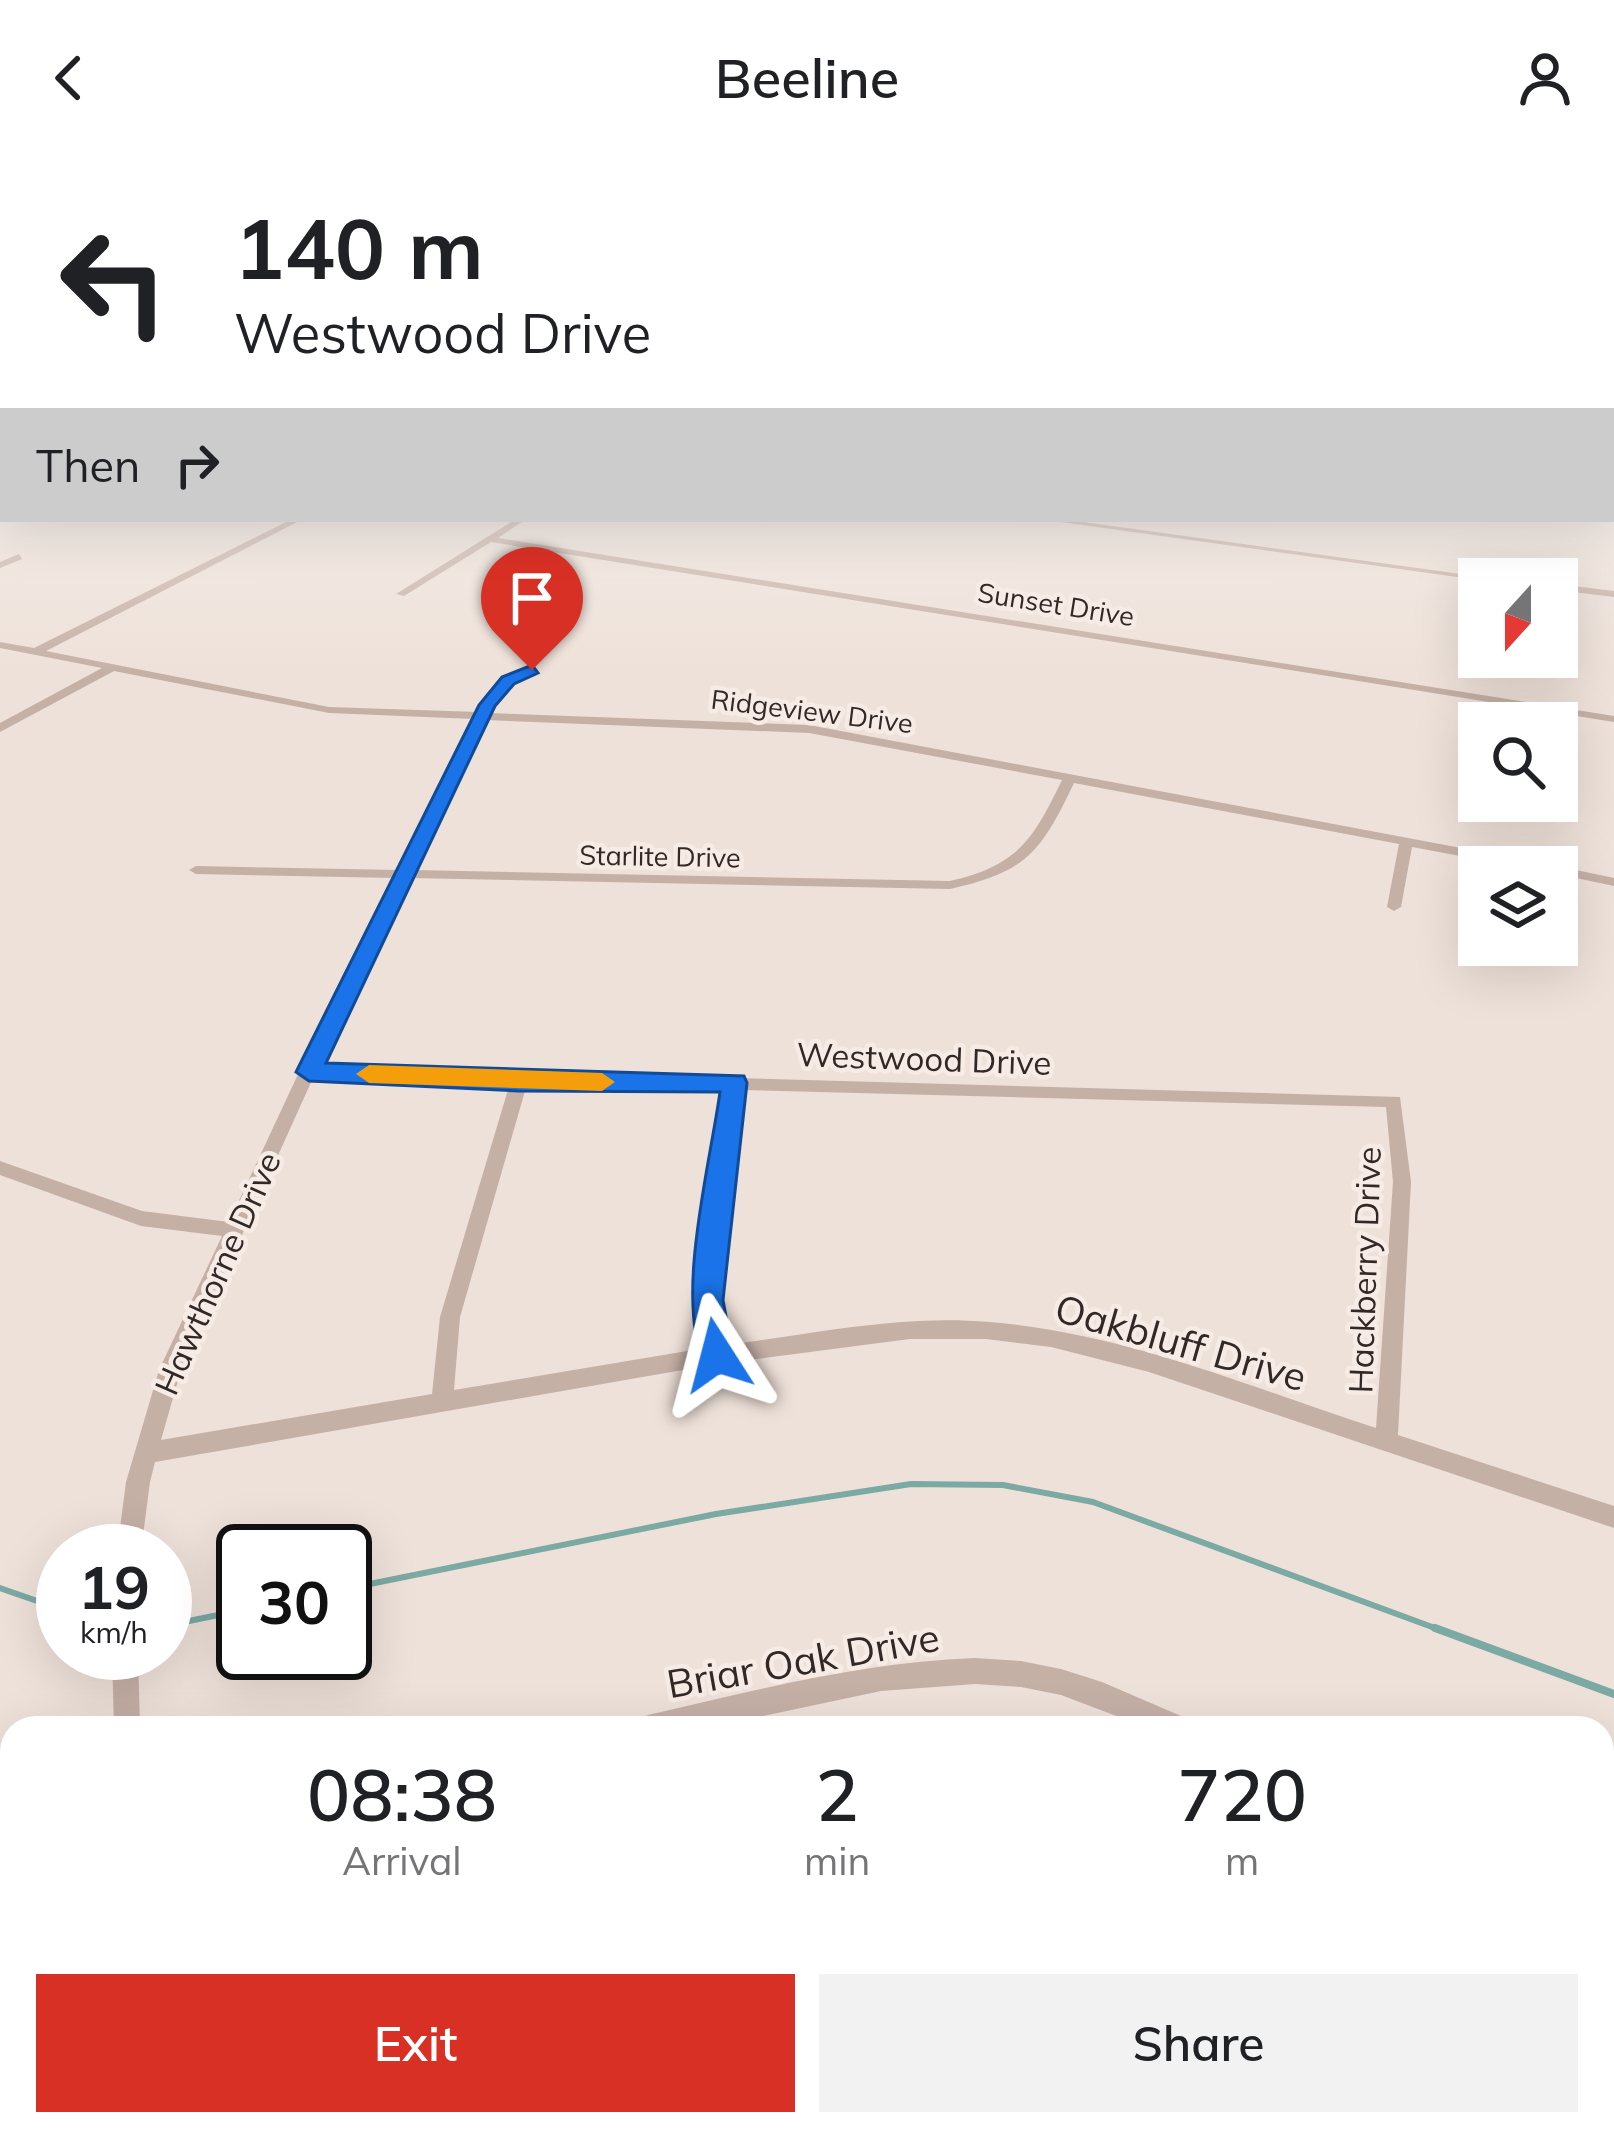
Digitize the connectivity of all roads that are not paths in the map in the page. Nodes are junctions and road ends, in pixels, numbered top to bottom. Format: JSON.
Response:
{"nodes":[{"id":1,"x":293,"y":522,"type":"edge"},
{"id":2,"x":517,"y":522,"type":"edge"},
{"id":3,"x":1065,"y":522,"type":"edge"},
{"id":4,"x":490,"y":538,"type":"junction"},
{"id":5,"x":19,"y":557,"type":"dead end"},
{"id":6,"x":0,"y":565,"type":"edge"},
{"id":7,"x":1458,"y":574,"type":"edge"},
{"id":8,"x":1578,"y":590,"type":"edge"},
{"id":9,"x":401,"y":594,"type":"dead end"},
{"id":10,"x":1614,"y":594,"type":"edge"},
{"id":11,"x":0,"y":645,"type":"edge"},
{"id":12,"x":34,"y":652,"type":"junction"},
{"id":13,"x":111,"y":668,"type":"junction"},
{"id":14,"x":532,"y":670,"type":"dead end"},
{"id":15,"x":482,"y":717,"type":"junction"},
{"id":16,"x":1614,"y":719,"type":"edge"},
{"id":17,"x":0,"y":728,"type":"edge"},
{"id":18,"x":1070,"y":778,"type":"junction"},
{"id":19,"x":1406,"y":840,"type":"junction"},
{"id":20,"x":1458,"y":850,"type":"edge"},
{"id":21,"x":196,"y":870,"type":"dead end"},
{"id":22,"x":1578,"y":874,"type":"edge"},
{"id":23,"x":402,"y":875,"type":"junction"},
{"id":24,"x":1614,"y":882,"type":"edge"},
{"id":25,"x":1394,"y":907,"type":"dead end"},
{"id":26,"x":309,"y":1072,"type":"junction"},
{"id":27,"x":518,"y":1082,"type":"junction"},
{"id":28,"x":734,"y":1083,"type":"junction"},
{"id":29,"x":1394,"y":1101,"type":"joint"},
{"id":30,"x":0,"y":1168,"type":"edge"},
{"id":31,"x":232,"y":1230,"type":"junction"},
{"id":32,"x":717,"y":1355,"type":"junction"},
{"id":33,"x":442,"y":1404,"type":"junction"},
{"id":34,"x":1386,"y":1443,"type":"junction"},
{"id":35,"x":146,"y":1453,"type":"junction"},
{"id":36,"x":1614,"y":1517,"type":"edge"},
{"id":37,"x":133,"y":1524,"type":"edge"},
{"id":38,"x":125,"y":1680,"type":"edge"},
{"id":39,"x":127,"y":1716,"type":"edge"},
{"id":40,"x":703,"y":1716,"type":"edge"},
{"id":41,"x":1145,"y":1716,"type":"edge"}],
"edges":[{"from":1,"to":12,"type":"street"},
{"from":2,"to":4,"type":"street"},
{"from":3,"to":7,"type":"street"},
{"from":4,"to":9,"type":"street"},
{"from":4,"to":16,"type":"street","name":"Sunset Drive"},
{"from":5,"to":6,"type":"street"},
{"from":8,"to":10,"type":"street"},
{"from":11,"to":12,"type":"street","name":"Ridgeview Drive"},
{"from":12,"to":13,"type":"street","name":"Ridgeview Drive"},
{"from":13,"to":15,"type":"street","name":"Ridgeview Drive"},
{"from":13,"to":17,"type":"street"},
{"from":14,"to":15,"type":"street","name":"Hawthorne Drive"},
{"from":15,"to":18,"type":"street","name":"Ridgeview Drive"},
{"from":15,"to":23,"type":"street","name":"Hawthorne Drive"},
{"from":18,"to":19,"type":"street","name":"Ridgeview Drive"},
{"from":18,"to":23,"type":"street","name":"Starlite Drive"},
{"from":19,"to":20,"type":"street","name":"Ridgeview Drive"},
{"from":19,"to":25,"type":"street"},
{"from":21,"to":23,"type":"street","name":"Starlite Drive"},
{"from":22,"to":24,"type":"street"},
{"from":23,"to":26,"type":"street","name":"Hawthorne Drive"},
{"from":26,"to":27,"type":"street","name":"Westwood Drive"},
{"from":26,"to":31,"type":"street","name":"Hawthorne Drive"},
{"from":27,"to":28,"type":"street","name":"Westwood Drive"},
{"from":27,"to":33,"type":"street"},
{"from":28,"to":29,"type":"street","name":"Westwood Drive"},
{"from":28,"to":32,"type":"street"},
{"from":29,"to":34,"type":"street","name":"Hackberry Drive"},
{"from":30,"to":31,"type":"street"},
{"from":31,"to":35,"type":"street","name":"Hawthorne Drive"},
{"from":32,"to":33,"type":"street","name":"Oakbluff Drive"},
{"from":32,"to":34,"type":"street","name":"Oakbluff Drive"},
{"from":33,"to":35,"type":"street","name":"Oakbluff Drive"},
{"from":34,"to":36,"type":"street","name":"Oakbluff Drive"},
{"from":35,"to":37,"type":"street","name":"Hawthorne Drive"},
{"from":38,"to":39,"type":"street"},
{"from":40,"to":41,"type":"street","name":"Briar Oak Drive"}]}
